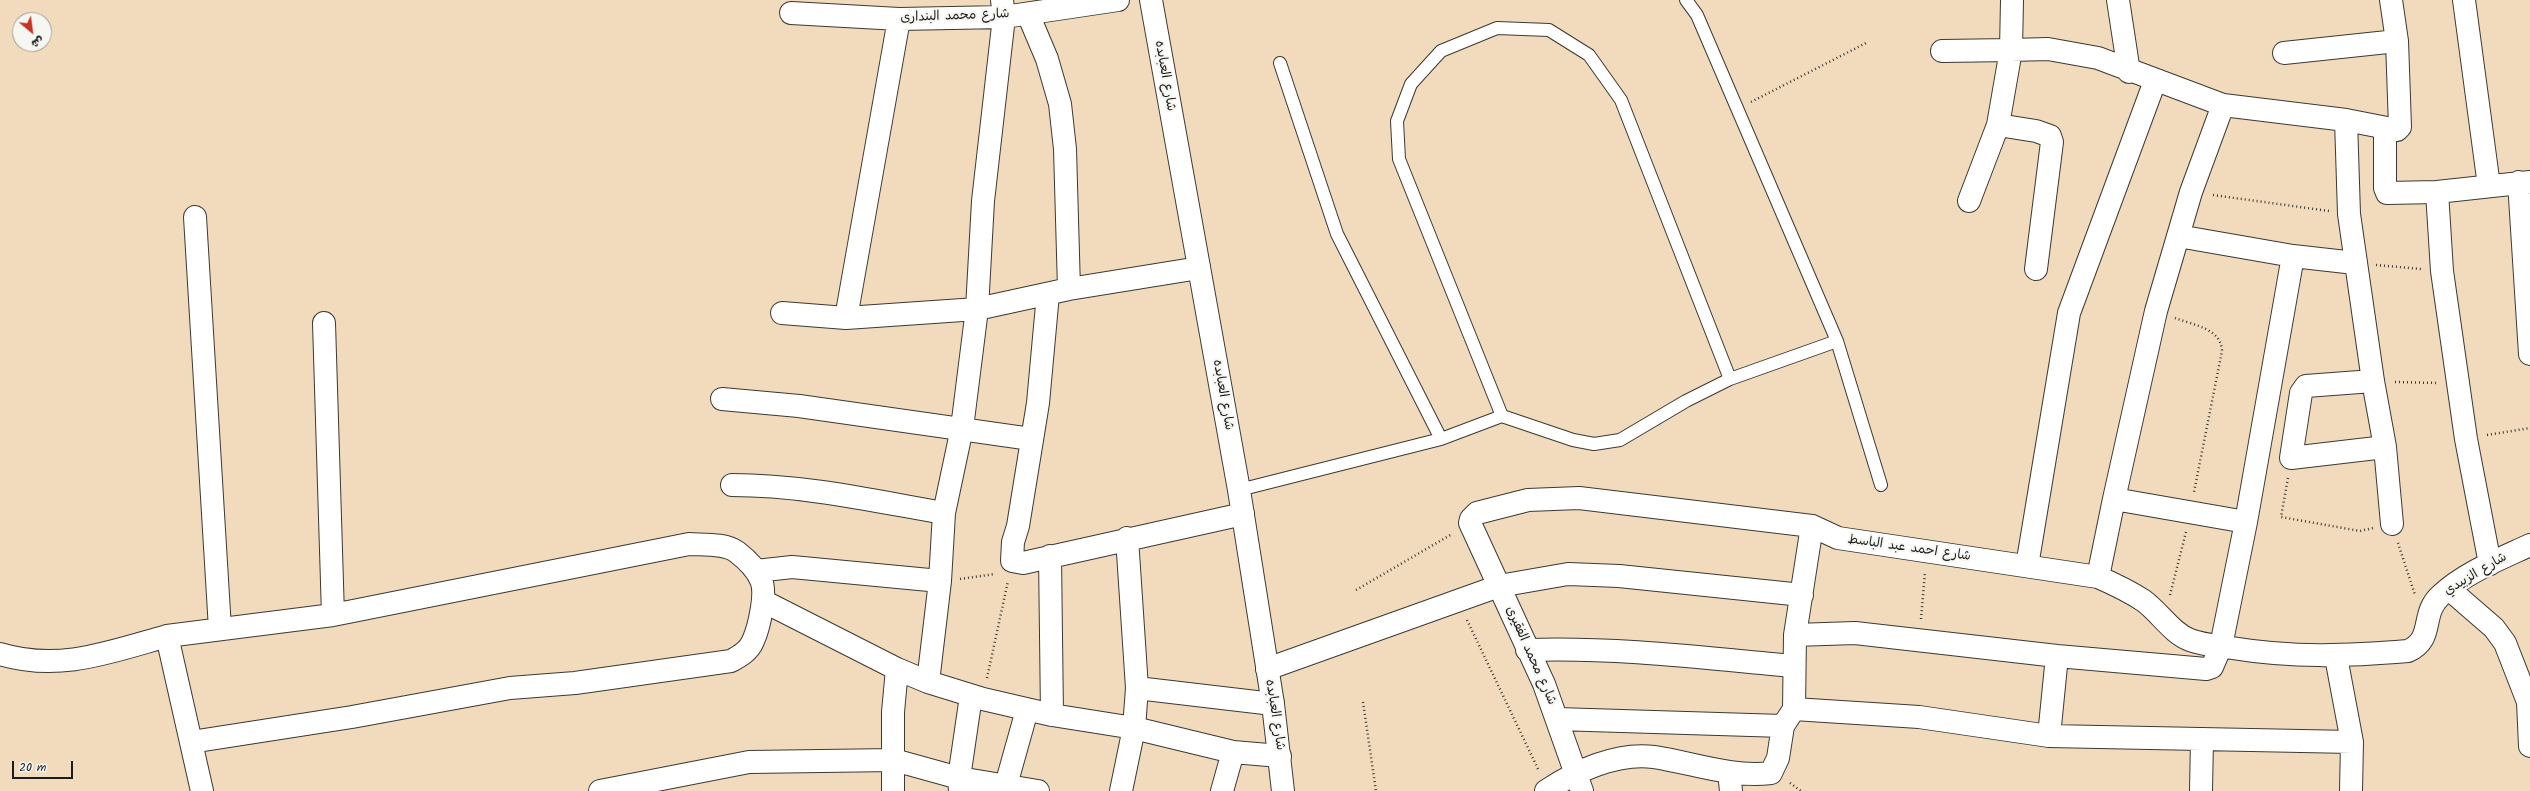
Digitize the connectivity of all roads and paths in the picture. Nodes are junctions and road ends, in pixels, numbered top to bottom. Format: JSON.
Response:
{"nodes":[{"id":1,"x":1118,"y":0,"type":"edge"},
{"id":2,"x":1151,"y":0,"type":"edge"},
{"id":3,"x":1686,"y":0,"type":"edge"},
{"id":4,"x":2012,"y":0,"type":"edge"},
{"id":5,"x":2118,"y":0,"type":"edge"},
{"id":6,"x":2391,"y":0,"type":"edge"},
{"id":7,"x":2464,"y":0,"type":"edge"},
{"id":8,"x":1003,"y":8,"type":"edge"},
{"id":9,"x":791,"y":12,"type":"dead end"},
{"id":10,"x":1028,"y":14,"type":"junction"},
{"id":11,"x":899,"y":19,"type":"junction"},
{"id":12,"x":2397,"y":41,"type":"junction"},
{"id":13,"x":1868,"y":42,"type":"dead end"},
{"id":14,"x":2011,"y":50,"type":"junction"},
{"id":15,"x":1942,"y":52,"type":"dead end"},
{"id":16,"x":2284,"y":53,"type":"dead end"},
{"id":17,"x":1280,"y":63,"type":"dead end"},
{"id":18,"x":2129,"y":72,"type":"junction"},
{"id":19,"x":2156,"y":82,"type":"junction"},
{"id":20,"x":2223,"y":105,"type":"junction"},
{"id":21,"x":1737,"y":109,"type":"junction"},
{"id":22,"x":2346,"y":120,"type":"junction"},
{"id":23,"x":1998,"y":125,"type":"junction"},
{"id":24,"x":2385,"y":128,"type":"junction"},
{"id":25,"x":2524,"y":182,"type":"edge"},
{"id":26,"x":2489,"y":186,"type":"junction"},
{"id":27,"x":2191,"y":192,"type":"junction"},
{"id":28,"x":2437,"y":192,"type":"junction"},
{"id":29,"x":1969,"y":201,"type":"dead end"},
{"id":30,"x":2349,"y":214,"type":"junction"},
{"id":31,"x":195,"y":217,"type":"dead end"},
{"id":32,"x":2178,"y":236,"type":"junction"},
{"id":33,"x":2293,"y":256,"type":"junction"},
{"id":34,"x":2355,"y":263,"type":"junction"},
{"id":35,"x":1199,"y":268,"type":"junction"},
{"id":36,"x":2036,"y":269,"type":"dead end"},
{"id":37,"x":2442,"y":271,"type":"junction"},
{"id":38,"x":1069,"y":289,"type":"junction"},
{"id":39,"x":1048,"y":294,"type":"junction"},
{"id":40,"x":977,"y":309,"type":"junction"},
{"id":41,"x":2156,"y":311,"type":"junction"},
{"id":42,"x":782,"y":313,"type":"dead end"},
{"id":43,"x":846,"y":318,"type":"junction"},
{"id":44,"x":324,"y":323,"type":"dead end"},
{"id":45,"x":1838,"y":341,"type":"junction"},
{"id":46,"x":2530,"y":354,"type":"edge"},
{"id":47,"x":1730,"y":379,"type":"junction"},
{"id":48,"x":2373,"y":381,"type":"junction"},
{"id":49,"x":2458,"y":384,"type":"junction"},
{"id":50,"x":722,"y":398,"type":"dead end"},
{"id":51,"x":1502,"y":416,"type":"junction"},
{"id":52,"x":962,"y":428,"type":"junction"},
{"id":53,"x":2530,"y":428,"type":"edge"},
{"id":54,"x":1031,"y":439,"type":"junction"},
{"id":55,"x":1441,"y":439,"type":"junction"},
{"id":56,"x":2466,"y":439,"type":"junction"},
{"id":57,"x":2385,"y":447,"type":"junction"},
{"id":58,"x":2291,"y":458,"type":"junction"},
{"id":59,"x":732,"y":485,"type":"dead end"},
{"id":60,"x":1881,"y":485,"type":"dead end"},
{"id":61,"x":1239,"y":490,"type":"junction"},
{"id":62,"x":2114,"y":500,"type":"junction"},
{"id":63,"x":2191,"y":512,"type":"junction"},
{"id":64,"x":944,"y":513,"type":"junction"},
{"id":65,"x":1243,"y":514,"type":"junction"},
{"id":66,"x":2246,"y":522,"type":"junction"},
{"id":67,"x":1470,"y":523,"type":"junction"},
{"id":68,"x":2392,"y":524,"type":"junction"},
{"id":69,"x":1812,"y":526,"type":"junction"},
{"id":70,"x":1127,"y":538,"type":"junction"},
{"id":71,"x":2530,"y":545,"type":"edge"},
{"id":72,"x":1927,"y":551,"type":"junction"},
{"id":73,"x":1050,"y":556,"type":"junction"},
{"id":74,"x":2490,"y":564,"type":"junction"},
{"id":75,"x":2027,"y":566,"type":"junction"},
{"id":76,"x":1011,"y":567,"type":"junction"},
{"id":77,"x":756,"y":571,"type":"junction"},
{"id":78,"x":2098,"y":577,"type":"junction"},
{"id":79,"x":940,"y":581,"type":"junction"},
{"id":80,"x":1499,"y":586,"type":"junction"},
{"id":81,"x":2449,"y":589,"type":"junction"},
{"id":82,"x":1356,"y":590,"type":"dead end"},
{"id":83,"x":1802,"y":595,"type":"junction"},
{"id":84,"x":1458,"y":600,"type":"junction"},
{"id":85,"x":763,"y":601,"type":"junction"},
{"id":86,"x":333,"y":615,"type":"junction"},
{"id":87,"x":2164,"y":619,"type":"junction"},
{"id":88,"x":220,"y":629,"type":"junction"},
{"id":89,"x":2426,"y":632,"type":"junction"},
{"id":90,"x":1795,"y":635,"type":"junction"},
{"id":91,"x":167,"y":636,"type":"junction"},
{"id":92,"x":1919,"y":641,"type":"junction"},
{"id":93,"x":2221,"y":646,"type":"junction"},
{"id":94,"x":1527,"y":650,"type":"junction"},
{"id":95,"x":0,"y":654,"type":"edge"},
{"id":96,"x":2057,"y":656,"type":"junction"},
{"id":97,"x":2336,"y":657,"type":"junction"},
{"id":98,"x":1793,"y":666,"type":"junction"},
{"id":99,"x":897,"y":669,"type":"junction"},
{"id":100,"x":1267,"y":669,"type":"junction"},
{"id":101,"x":928,"y":682,"type":"junction"},
{"id":102,"x":1137,"y":688,"type":"junction"},
{"id":103,"x":977,"y":698,"type":"junction"},
{"id":104,"x":1362,"y":702,"type":"dead end"},
{"id":105,"x":2529,"y":702,"type":"edge"},
{"id":106,"x":1273,"y":704,"type":"junction"},
{"id":107,"x":1027,"y":710,"type":"junction"},
{"id":108,"x":1052,"y":715,"type":"junction"},
{"id":109,"x":1788,"y":718,"type":"junction"},
{"id":110,"x":1557,"y":719,"type":"junction"},
{"id":111,"x":1134,"y":728,"type":"junction"},
{"id":112,"x":2049,"y":736,"type":"junction"},
{"id":113,"x":2202,"y":739,"type":"junction"},
{"id":114,"x":191,"y":742,"type":"junction"},
{"id":115,"x":2352,"y":742,"type":"junction"},
{"id":116,"x":2530,"y":746,"type":"edge"},
{"id":117,"x":1233,"y":752,"type":"junction"},
{"id":118,"x":1280,"y":756,"type":"junction"},
{"id":119,"x":894,"y":760,"type":"junction"},
{"id":120,"x":1579,"y":782,"type":"edge"},
{"id":121,"x":1730,"y":782,"type":"edge"},
{"id":122,"x":960,"y":785,"type":"edge"},
{"id":123,"x":1006,"y":785,"type":"junction"},
{"id":124,"x":1547,"y":790,"type":"edge"},
{"id":125,"x":202,"y":791,"type":"edge"},
{"id":126,"x":600,"y":791,"type":"edge"},
{"id":127,"x":893,"y":791,"type":"edge"},
{"id":128,"x":1038,"y":791,"type":"edge"},
{"id":129,"x":1121,"y":791,"type":"edge"},
{"id":130,"x":1222,"y":791,"type":"edge"},
{"id":131,"x":1283,"y":791,"type":"edge"},
{"id":132,"x":1376,"y":791,"type":"edge"},
{"id":133,"x":2201,"y":791,"type":"edge"},
{"id":134,"x":2351,"y":791,"type":"edge"}],
"edges":[{"from":1,"to":10,"type":"street","name":"شارع محمد البندارى"},
{"from":2,"to":35,"type":"street","name":"شارع العبابده"},
{"from":3,"to":21,"type":"lane"},
{"from":4,"to":14,"type":"street"},
{"from":5,"to":18,"type":"street"},
{"from":6,"to":12,"type":"street"},
{"from":7,"to":26,"type":"street"},
{"from":8,"to":10,"type":"street","name":"شارع محمد البندارى"},
{"from":8,"to":11,"type":"street","name":"شارع محمد البندارى"},
{"from":8,"to":40,"type":"street"},
{"from":9,"to":11,"type":"street","name":"شارع محمد البندارى"},
{"from":10,"to":38,"type":"street"},
{"from":11,"to":43,"type":"street"},
{"from":12,"to":16,"type":"street"},
{"from":12,"to":24,"type":"street"},
{"from":13,"to":21,"type":"path"},
{"from":14,"to":15,"type":"street"},
{"from":14,"to":18,"type":"street"},
{"from":14,"to":23,"type":"street"},
{"from":17,"to":55,"type":"lane"},
{"from":18,"to":19,"type":"street"},
{"from":19,"to":20,"type":"street"},
{"from":19,"to":75,"type":"street"},
{"from":20,"to":22,"type":"street"},
{"from":20,"to":27,"type":"street"},
{"from":21,"to":45,"type":"lane"},
{"from":22,"to":24,"type":"street"},
{"from":22,"to":30,"type":"street"},
{"from":23,"to":29,"type":"street"},
{"from":23,"to":36,"type":"street"},
{"from":24,"to":28,"type":"street"},
{"from":25,"to":26,"type":"street"},
{"from":25,"to":46,"type":"street"},
{"from":26,"to":28,"type":"street"},
{"from":27,"to":30,"type":"path"},
{"from":27,"to":32,"type":"street"},
{"from":28,"to":37,"type":"street"},
{"from":30,"to":34,"type":"street"},
{"from":31,"to":88,"type":"street"},
{"from":32,"to":33,"type":"street"},
{"from":32,"to":41,"type":"street"},
{"from":33,"to":34,"type":"street"},
{"from":33,"to":66,"type":"street"},
{"from":34,"to":37,"type":"path"},
{"from":34,"to":48,"type":"street"},
{"from":35,"to":38,"type":"street"},
{"from":35,"to":61,"type":"street","name":"شارع العبابده"},
{"from":37,"to":49,"type":"street"},
{"from":38,"to":39,"type":"street"},
{"from":39,"to":40,"type":"street"},
{"from":39,"to":54,"type":"street"},
{"from":40,"to":43,"type":"street"},
{"from":40,"to":52,"type":"street"},
{"from":41,"to":62,"type":"street"},
{"from":41,"to":63,"type":"path"},
{"from":42,"to":43,"type":"street"},
{"from":44,"to":86,"type":"street"},
{"from":45,"to":47,"type":"lane"},
{"from":45,"to":60,"type":"lane"},
{"from":47,"to":51,"type":"lane"},
{"from":47,"to":51,"type":"lane"},
{"from":48,"to":49,"type":"path"},
{"from":48,"to":57,"type":"street"},
{"from":48,"to":58,"type":"street"},
{"from":49,"to":56,"type":"street"},
{"from":50,"to":52,"type":"street"},
{"from":51,"to":55,"type":"lane"},
{"from":52,"to":54,"type":"street"},
{"from":52,"to":64,"type":"street"},
{"from":53,"to":56,"type":"path"},
{"from":54,"to":76,"type":"street"},
{"from":55,"to":61,"type":"lane"},
{"from":56,"to":74,"type":"street"},
{"from":57,"to":58,"type":"street"},
{"from":57,"to":68,"type":"street"},
{"from":58,"to":68,"type":"path"},
{"from":59,"to":64,"type":"street"},
{"from":61,"to":65,"type":"street","name":"شارع العبابده"},
{"from":62,"to":63,"type":"street"},
{"from":62,"to":78,"type":"street"},
{"from":63,"to":66,"type":"street"},
{"from":63,"to":87,"type":"path"},
{"from":64,"to":79,"type":"street"},
{"from":65,"to":70,"type":"street"},
{"from":65,"to":100,"type":"street","name":"شارع العبابده"},
{"from":66,"to":93,"type":"street"},
{"from":67,"to":69,"type":"street","name":"شارع احمد عبد الباسط"},
{"from":67,"to":80,"type":"street","name":"شارع محمد الفقيرى"},
{"from":67,"to":82,"type":"path"},
{"from":68,"to":89,"type":"path"},
{"from":69,"to":72,"type":"street","name":"شارع احمد عبد الباسط"},
{"from":69,"to":83,"type":"street"},
{"from":70,"to":73,"type":"street"},
{"from":70,"to":102,"type":"street"},
{"from":71,"to":74,"type":"street","name":"شارع الزبيدي"},
{"from":72,"to":75,"type":"street","name":"شارع احمد عبد الباسط"},
{"from":72,"to":92,"type":"path"},
{"from":73,"to":76,"type":"street"},
{"from":73,"to":108,"type":"street"},
{"from":74,"to":81,"type":"street","name":"شارع الزبيدي"},
{"from":75,"to":78,"type":"street","name":"شارع احمد عبد الباسط"},
{"from":76,"to":79,"type":"path"},
{"from":76,"to":103,"type":"path"},
{"from":77,"to":79,"type":"street"},
{"from":77,"to":85,"type":"street"},
{"from":77,"to":86,"type":"street"},
{"from":78,"to":87,"type":"street","name":"شارع احمد عبد الباسط"},
{"from":79,"to":101,"type":"street"},
{"from":80,"to":83,"type":"street"},
{"from":80,"to":84,"type":"street"},
{"from":80,"to":94,"type":"street","name":"شارع محمد الفقيرى"},
{"from":81,"to":89,"type":"street","name":"شارع الزبيدي"},
{"from":81,"to":105,"type":"street"},
{"from":83,"to":90,"type":"street"},
{"from":84,"to":100,"type":"street"},
{"from":84,"to":124,"type":"path"},
{"from":85,"to":99,"type":"street"},
{"from":85,"to":114,"type":"street"},
{"from":86,"to":88,"type":"street"},
{"from":87,"to":93,"type":"street","name":"شارع احمد عبد الباسط"},
{"from":88,"to":91,"type":"street"},
{"from":89,"to":97,"type":"street","name":"شارع الزبيدي"},
{"from":90,"to":92,"type":"street"},
{"from":90,"to":98,"type":"street"},
{"from":91,"to":95,"type":"street"},
{"from":91,"to":114,"type":"street"},
{"from":92,"to":96,"type":"street"},
{"from":93,"to":96,"type":"street"},
{"from":93,"to":97,"type":"street","name":"شارع احمد عبد الباسط"},
{"from":94,"to":98,"type":"street"},
{"from":94,"to":110,"type":"street","name":"شارع محمد الفقيرى"},
{"from":96,"to":112,"type":"street"},
{"from":97,"to":115,"type":"street"},
{"from":98,"to":109,"type":"street"},
{"from":99,"to":101,"type":"street"},
{"from":99,"to":119,"type":"street"},
{"from":100,"to":106,"type":"street","name":"شارع العبابده"},
{"from":101,"to":103,"type":"street"},
{"from":102,"to":106,"type":"street"},
{"from":102,"to":111,"type":"street"},
{"from":103,"to":107,"type":"street"},
{"from":103,"to":122,"type":"street"},
{"from":104,"to":132,"type":"path"},
{"from":105,"to":116,"type":"street"},
{"from":106,"to":118,"type":"street","name":"شارع العبابده"},
{"from":107,"to":108,"type":"street"},
{"from":107,"to":123,"type":"street"},
{"from":108,"to":111,"type":"street"},
{"from":109,"to":110,"type":"street"},
{"from":109,"to":112,"type":"street"},
{"from":109,"to":121,"type":"street"},
{"from":110,"to":120,"type":"street","name":"شارع محمد الفقيرى"},
{"from":111,"to":117,"type":"street"},
{"from":111,"to":129,"type":"street"},
{"from":112,"to":113,"type":"street"},
{"from":113,"to":115,"type":"street"},
{"from":113,"to":133,"type":"street"},
{"from":114,"to":125,"type":"street"},
{"from":115,"to":134,"type":"street"},
{"from":117,"to":118,"type":"street"},
{"from":117,"to":130,"type":"street"},
{"from":118,"to":131,"type":"street","name":"شارع العبابده"},
{"from":119,"to":122,"type":"street"},
{"from":119,"to":126,"type":"street"},
{"from":119,"to":127,"type":"street"},
{"from":120,"to":121,"type":"street"},
{"from":120,"to":124,"type":"street"},
{"from":122,"to":123,"type":"street"},
{"from":123,"to":128,"type":"street"}]}
